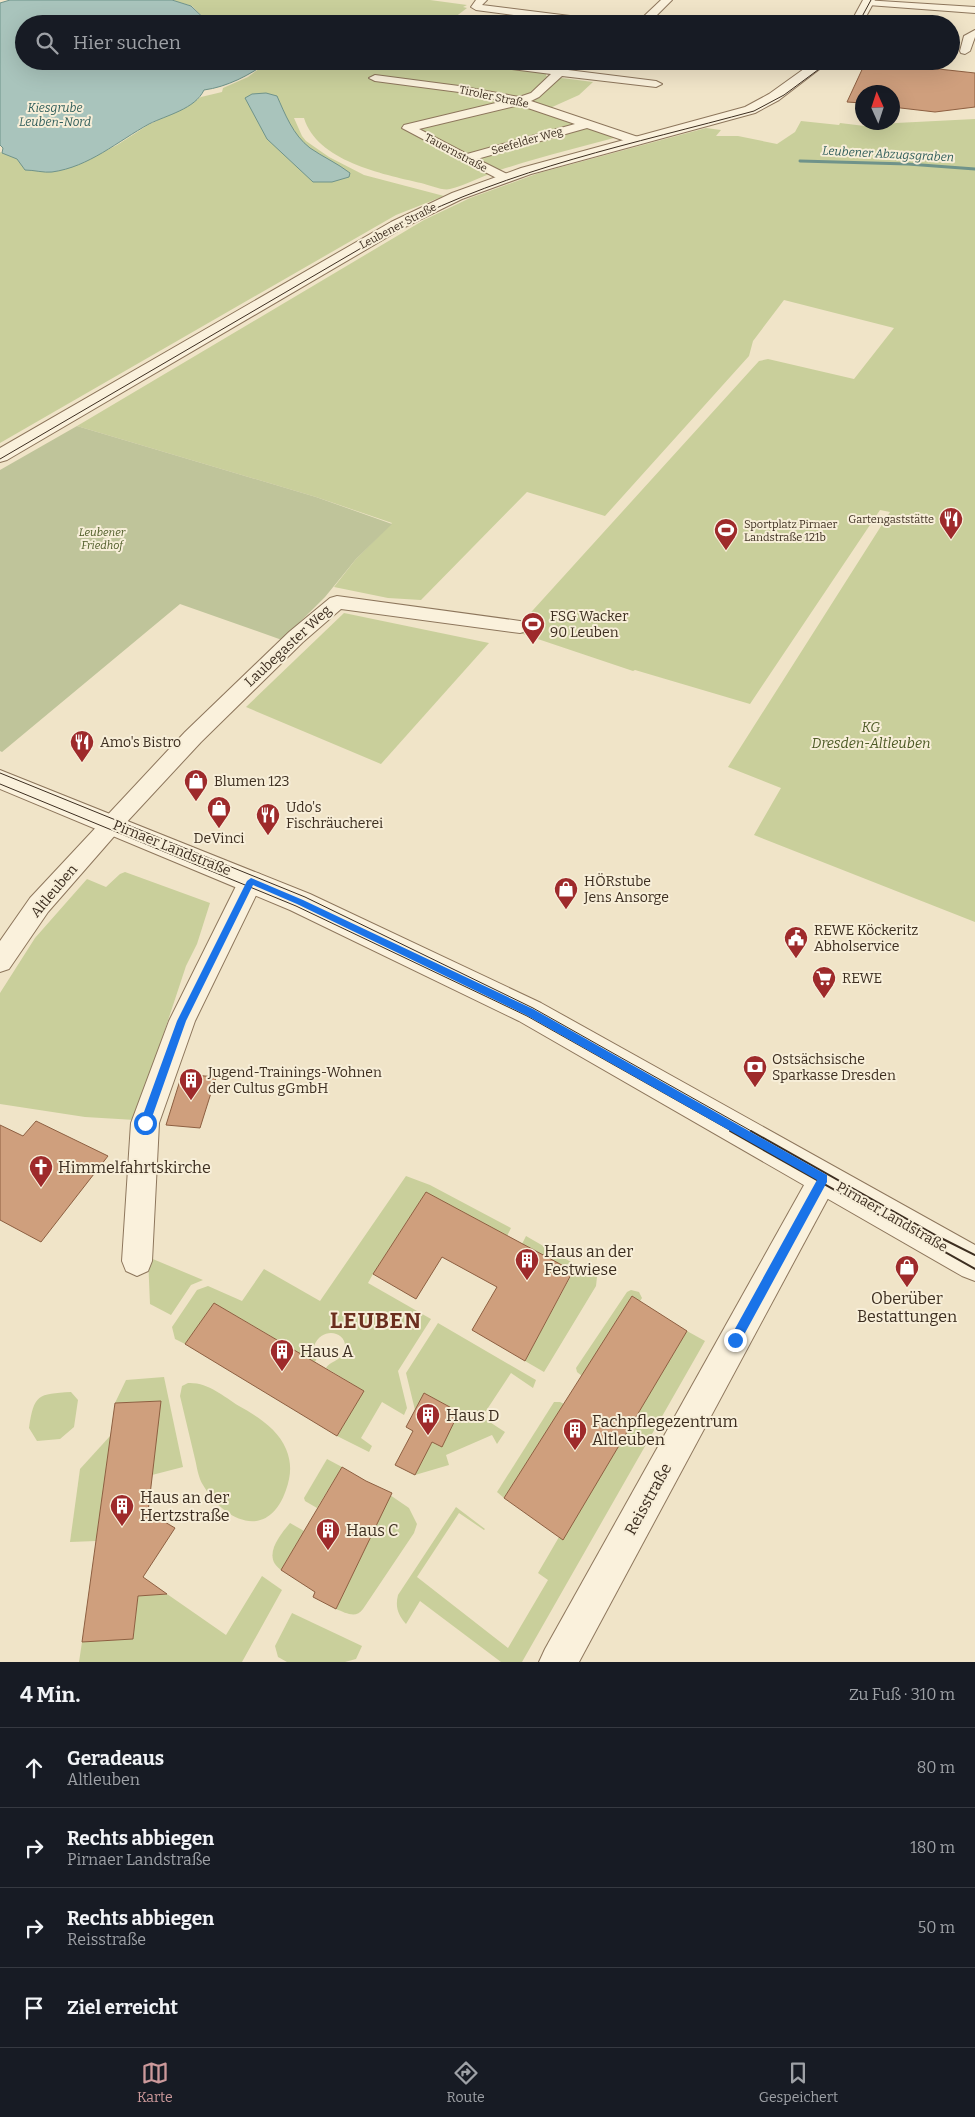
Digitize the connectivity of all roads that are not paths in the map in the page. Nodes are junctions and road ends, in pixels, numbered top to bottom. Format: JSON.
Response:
{"nodes":[{"id":1,"x":667,"y":0,"type":"edge"},
{"id":2,"x":868,"y":1,"type":"edge"},
{"id":3,"x":975,"y":3,"type":"edge"},
{"id":4,"x":479,"y":4,"type":"edge"},
{"id":5,"x":960,"y":8,"type":"junction"},
{"id":6,"x":975,"y":10,"type":"edge"},
{"id":7,"x":551,"y":15,"type":"edge"},
{"id":8,"x":651,"y":15,"type":"edge"},
{"id":9,"x":861,"y":15,"type":"edge"},
{"id":10,"x":975,"y":33,"type":"edge"},
{"id":11,"x":966,"y":51,"type":"dead end"},
{"id":12,"x":385,"y":70,"type":"edge"},
{"id":13,"x":538,"y":70,"type":"edge"},
{"id":14,"x":562,"y":70,"type":"edge"},
{"id":15,"x":812,"y":70,"type":"edge"},
{"id":16,"x":559,"y":73,"type":"junction"},
{"id":17,"x":656,"y":84,"type":"dead end"},
{"id":18,"x":520,"y":100,"type":"junction"},
{"id":19,"x":588,"y":124,"type":"junction"},
{"id":20,"x":638,"y":141,"type":"junction"},
{"id":21,"x":466,"y":158,"type":"junction"},
{"id":22,"x":504,"y":178,"type":"junction"},
{"id":23,"x":0,"y":456,"type":"edge"},
{"id":24,"x":520,"y":627,"type":"dead end"},
{"id":25,"x":0,"y":779,"type":"edge"},
{"id":26,"x":112,"y":824,"type":"junction"},
{"id":27,"x":251,"y":881,"type":"junction"},
{"id":28,"x":0,"y":962,"type":"edge"},
{"id":29,"x":823,"y":1179,"type":"junction"},
{"id":30,"x":137,"y":1262,"type":"dead end"},
{"id":31,"x":975,"y":1264,"type":"edge"},
{"id":32,"x":558,"y":1662,"type":"edge"}],
"edges":[{"from":1,"to":8,"type":"street"},
{"from":2,"to":5,"type":"street"},
{"from":2,"to":9,"type":"street"},
{"from":3,"to":5,"type":"street"},
{"from":4,"to":7,"type":"street"},
{"from":5,"to":6,"type":"street"},
{"from":10,"to":11,"type":"street"},
{"from":12,"to":18,"type":"street","name":"Tiroler Straße"},
{"from":13,"to":16,"type":"street"},
{"from":14,"to":16,"type":"street"},
{"from":15,"to":20,"type":"street","name":"Leubener Straße"},
{"from":16,"to":17,"type":"street"},
{"from":16,"to":18,"type":"street"},
{"from":18,"to":19,"type":"street","name":"Tiroler Straße"},
{"from":18,"to":21,"type":"street","name":"Tauernstraße"},
{"from":19,"to":20,"type":"street","name":"Tiroler Straße"},
{"from":19,"to":21,"type":"street","name":"Seefelder Weg"},
{"from":20,"to":22,"type":"street","name":"Leubener Straße"},
{"from":21,"to":22,"type":"street","name":"Tauernstraße"},
{"from":22,"to":23,"type":"street","name":"Leubener Straße"},
{"from":24,"to":26,"type":"street","name":"Laubegaster Weg"},
{"from":25,"to":26,"type":"street","name":"Pirnaer Landstraße"},
{"from":26,"to":27,"type":"street","name":"Pirnaer Landstraße"},
{"from":26,"to":28,"type":"street","name":"Altleuben"},
{"from":27,"to":29,"type":"street","name":"Pirnaer Landstraße"},
{"from":27,"to":30,"type":"street"},
{"from":29,"to":31,"type":"street","name":"Pirnaer Landstraße"},
{"from":29,"to":32,"type":"street","name":"Reisstraße"}]}
